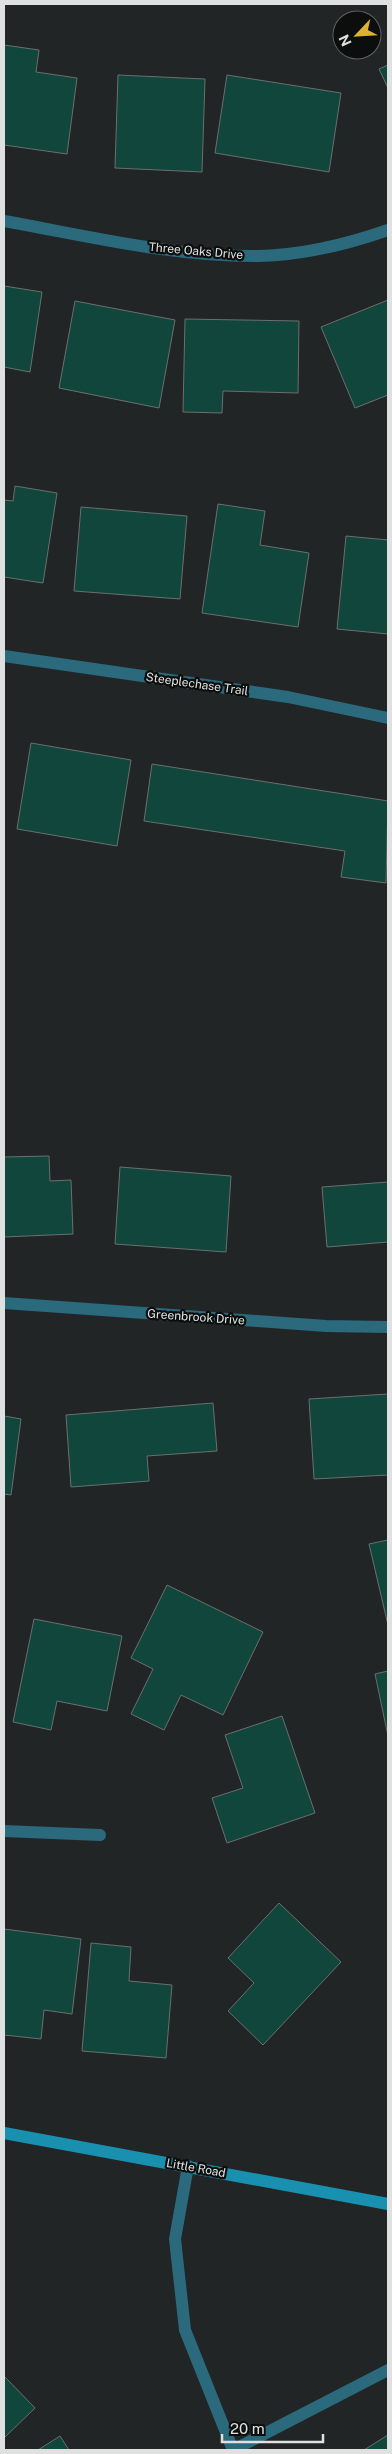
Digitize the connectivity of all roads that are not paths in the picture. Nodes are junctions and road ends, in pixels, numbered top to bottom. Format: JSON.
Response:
{"nodes":[{"id":1,"x":4,"y":221,"type":"edge"},
{"id":2,"x":388,"y":230,"type":"edge"},
{"id":3,"x":4,"y":656,"type":"edge"},
{"id":4,"x":388,"y":718,"type":"edge"},
{"id":5,"x":4,"y":1303,"type":"edge"},
{"id":6,"x":388,"y":1327,"type":"edge"},
{"id":7,"x":4,"y":1831,"type":"edge"},
{"id":8,"x":100,"y":1835,"type":"dead end"},
{"id":9,"x":4,"y":2133,"type":"edge"},
{"id":10,"x":188,"y":2166,"type":"junction"},
{"id":11,"x":388,"y":2204,"type":"edge"},
{"id":12,"x":388,"y":2370,"type":"edge"},
{"id":13,"x":233,"y":2450,"type":"edge"}],
"edges":[{"from":1,"to":2,"type":"street","name":"Three Oaks Drive"},
{"from":3,"to":4,"type":"street","name":"Steeplechase Trail"},
{"from":5,"to":6,"type":"street","name":"Greenbrook Drive"},
{"from":7,"to":8,"type":"street"},
{"from":9,"to":10,"type":"street","name":"Little Road"},
{"from":10,"to":11,"type":"street","name":"Little Road"},
{"from":10,"to":13,"type":"street"},
{"from":12,"to":13,"type":"street"}]}
